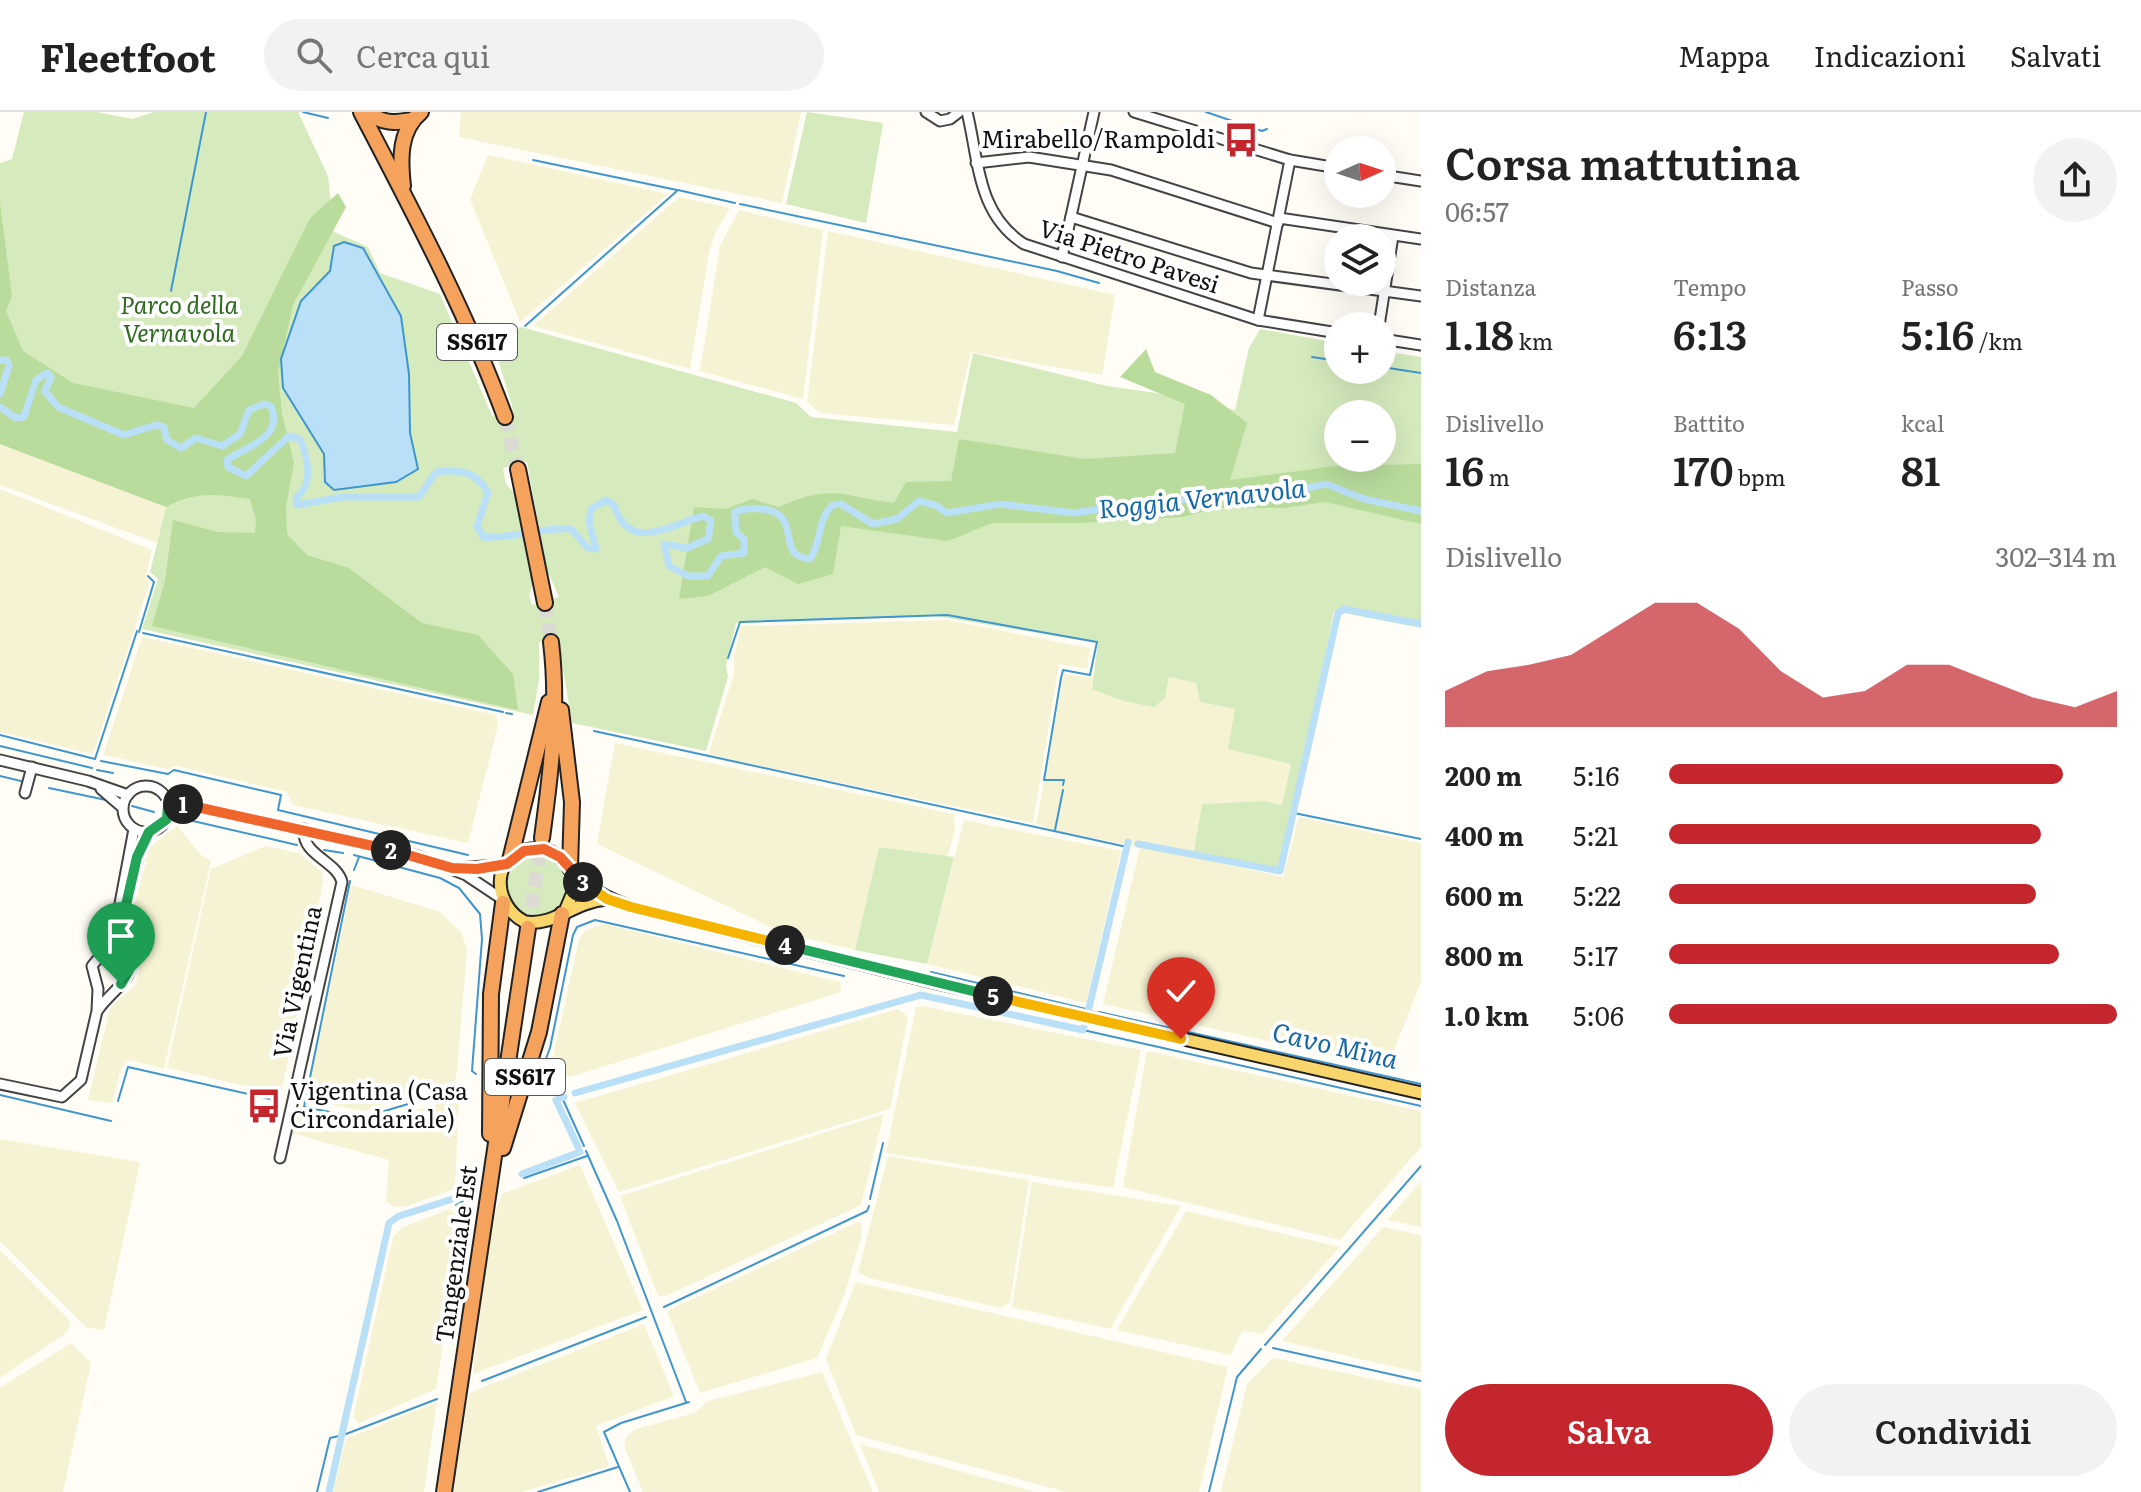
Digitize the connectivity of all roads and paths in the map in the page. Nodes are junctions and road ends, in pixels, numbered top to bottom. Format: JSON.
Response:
{"nodes":[{"id":1,"x":361,"y":112,"type":"edge"},
{"id":2,"x":368,"y":112,"type":"edge"},
{"id":3,"x":926,"y":112,"type":"edge"},
{"id":4,"x":959,"y":112,"type":"edge"},
{"id":5,"x":967,"y":112,"type":"edge"},
{"id":6,"x":1094,"y":112,"type":"edge"},
{"id":7,"x":1134,"y":112,"type":"edge"},
{"id":8,"x":417,"y":116,"type":"edge"},
{"id":9,"x":950,"y":119,"type":"junction"},
{"id":10,"x":972,"y":142,"type":"junction"},
{"id":11,"x":1290,"y":160,"type":"junction"},
{"id":12,"x":976,"y":163,"type":"junction"},
{"id":13,"x":1083,"y":165,"type":"junction"},
{"id":14,"x":1324,"y":166,"type":"edge"},
{"id":15,"x":1396,"y":177,"type":"edge"},
{"id":16,"x":1421,"y":181,"type":"edge"},
{"id":17,"x":404,"y":194,"type":"junction"},
{"id":18,"x":1071,"y":217,"type":"junction"},
{"id":19,"x":1278,"y":220,"type":"junction"},
{"id":20,"x":1324,"y":226,"type":"edge"},
{"id":21,"x":1396,"y":236,"type":"edge"},
{"id":22,"x":1421,"y":239,"type":"edge"},
{"id":23,"x":1062,"y":257,"type":"junction"},
{"id":24,"x":1265,"y":276,"type":"junction"},
{"id":25,"x":1324,"y":280,"type":"edge"},
{"id":26,"x":1396,"y":293,"type":"edge"},
{"id":27,"x":1421,"y":296,"type":"edge"},
{"id":28,"x":1258,"y":320,"type":"junction"},
{"id":29,"x":1324,"y":331,"type":"edge"},
{"id":30,"x":1396,"y":341,"type":"edge"},
{"id":31,"x":1421,"y":345,"type":"edge"},
{"id":32,"x":505,"y":417,"type":"tunnel mouth"},
{"id":33,"x":518,"y":469,"type":"tunnel mouth"},
{"id":34,"x":545,"y":603,"type":"tunnel mouth"},
{"id":35,"x":551,"y":642,"type":"tunnel mouth"},
{"id":36,"x":555,"y":674,"type":"junction"},
{"id":37,"x":0,"y":760,"type":"edge"},
{"id":38,"x":32,"y":767,"type":"junction"},
{"id":39,"x":88,"y":781,"type":"junction"},
{"id":40,"x":25,"y":793,"type":"dead end"},
{"id":41,"x":128,"y":795,"type":"junction"},
{"id":42,"x":168,"y":805,"type":"junction"},
{"id":43,"x":122,"y":807,"type":"junction"},
{"id":44,"x":134,"y":829,"type":"junction"},
{"id":45,"x":304,"y":829,"type":"junction"},
{"id":46,"x":149,"y":832,"type":"junction"},
{"id":47,"x":320,"y":833,"type":"junction"},
{"id":48,"x":542,"y":838,"type":"tunnel mouth"},
{"id":49,"x":323,"y":859,"type":"junction"},
{"id":50,"x":508,"y":862,"type":"junction"},
{"id":51,"x":452,"y":868,"type":"junction"},
{"id":52,"x":571,"y":870,"type":"junction"},
{"id":53,"x":607,"y":899,"type":"junction"},
{"id":54,"x":502,"y":901,"type":"junction"},
{"id":55,"x":564,"y":912,"type":"junction"},
{"id":56,"x":528,"y":928,"type":"tunnel mouth"},
{"id":57,"x":106,"y":950,"type":"junction"},
{"id":58,"x":123,"y":954,"type":"junction"},
{"id":59,"x":97,"y":980,"type":"junction"},
{"id":60,"x":115,"y":986,"type":"junction"},
{"id":61,"x":97,"y":1011,"type":"junction"},
{"id":62,"x":0,"y":1084,"type":"edge"},
{"id":63,"x":1421,"y":1093,"type":"edge"},
{"id":64,"x":280,"y":1158,"type":"dead end"},
{"id":65,"x":482,"y":1238,"type":"junction"},
{"id":66,"x":444,"y":1492,"type":"edge"}],
"edges":[{"from":1,"to":17,"type":"highway","number":"SS617"},
{"from":2,"to":8,"type":"highway"},
{"from":3,"to":9,"type":"street"},
{"from":4,"to":9,"type":"street"},
{"from":5,"to":10,"type":"street","name":"Via Pietro Pavesi"},
{"from":6,"to":13,"type":"street"},
{"from":7,"to":11,"type":"street"},
{"from":8,"to":17,"type":"highway"},
{"from":9,"to":10,"type":"street"},
{"from":10,"to":12,"type":"street","name":"Via Pietro Pavesi"},
{"from":11,"to":14,"type":"street"},
{"from":11,"to":19,"type":"street"},
{"from":12,"to":13,"type":"street"},
{"from":12,"to":23,"type":"street","name":"Via Pietro Pavesi"},
{"from":13,"to":18,"type":"street"},
{"from":13,"to":19,"type":"street"},
{"from":15,"to":16,"type":"street"},
{"from":17,"to":32,"type":"highway","number":"SS617"},
{"from":18,"to":23,"type":"street"},
{"from":18,"to":24,"type":"street"},
{"from":19,"to":20,"type":"street"},
{"from":19,"to":24,"type":"street"},
{"from":21,"to":22,"type":"street"},
{"from":23,"to":28,"type":"street","name":"Via Pietro Pavesi"},
{"from":24,"to":25,"type":"street"},
{"from":24,"to":28,"type":"street"},
{"from":26,"to":27,"type":"street"},
{"from":28,"to":29,"type":"street","name":"Via Pietro Pavesi"},
{"from":30,"to":31,"type":"street"},
{"from":33,"to":34,"type":"highway"},
{"from":35,"to":36,"type":"highway"},
{"from":36,"to":48,"type":"highway"},
{"from":36,"to":50,"type":"highway"},
{"from":36,"to":52,"type":"highway"},
{"from":37,"to":38,"type":"street"},
{"from":38,"to":39,"type":"street"},
{"from":38,"to":40,"type":"street"},
{"from":39,"to":41,"type":"street"},
{"from":39,"to":43,"type":"street"},
{"from":41,"to":42,"type":"street"},
{"from":41,"to":43,"type":"street"},
{"from":42,"to":45,"type":"street"},
{"from":42,"to":46,"type":"street"},
{"from":43,"to":44,"type":"street"},
{"from":44,"to":46,"type":"street"},
{"from":44,"to":57,"type":"street"},
{"from":45,"to":47,"type":"street"},
{"from":45,"to":49,"type":"street","name":"Via Vigentina"},
{"from":46,"to":58,"type":"street"},
{"from":47,"to":49,"type":"street"},
{"from":47,"to":51,"type":"street"},
{"from":49,"to":64,"type":"street","name":"Via Vigentina"},
{"from":50,"to":51,"type":"street"},
{"from":50,"to":52,"type":"main road"},
{"from":50,"to":54,"type":"main road"},
{"from":51,"to":54,"type":"street"},
{"from":52,"to":53,"type":"main road"},
{"from":52,"to":55,"type":"main road"},
{"from":53,"to":55,"type":"main road"},
{"from":53,"to":63,"type":"main road"},
{"from":54,"to":55,"type":"main road"},
{"from":54,"to":65,"type":"highway","number":"SS617"},
{"from":55,"to":65,"type":"highway","number":"SS617"},
{"from":56,"to":65,"type":"highway","name":"Tangenziale Est","number":"SS617"},
{"from":57,"to":58,"type":"street"},
{"from":57,"to":59,"type":"street"},
{"from":58,"to":60,"type":"street"},
{"from":59,"to":60,"type":"street"},
{"from":59,"to":61,"type":"street"},
{"from":60,"to":61,"type":"street"},
{"from":61,"to":62,"type":"street"},
{"from":65,"to":66,"type":"highway","name":"Tangenziale Est","number":"SS617"}]}
